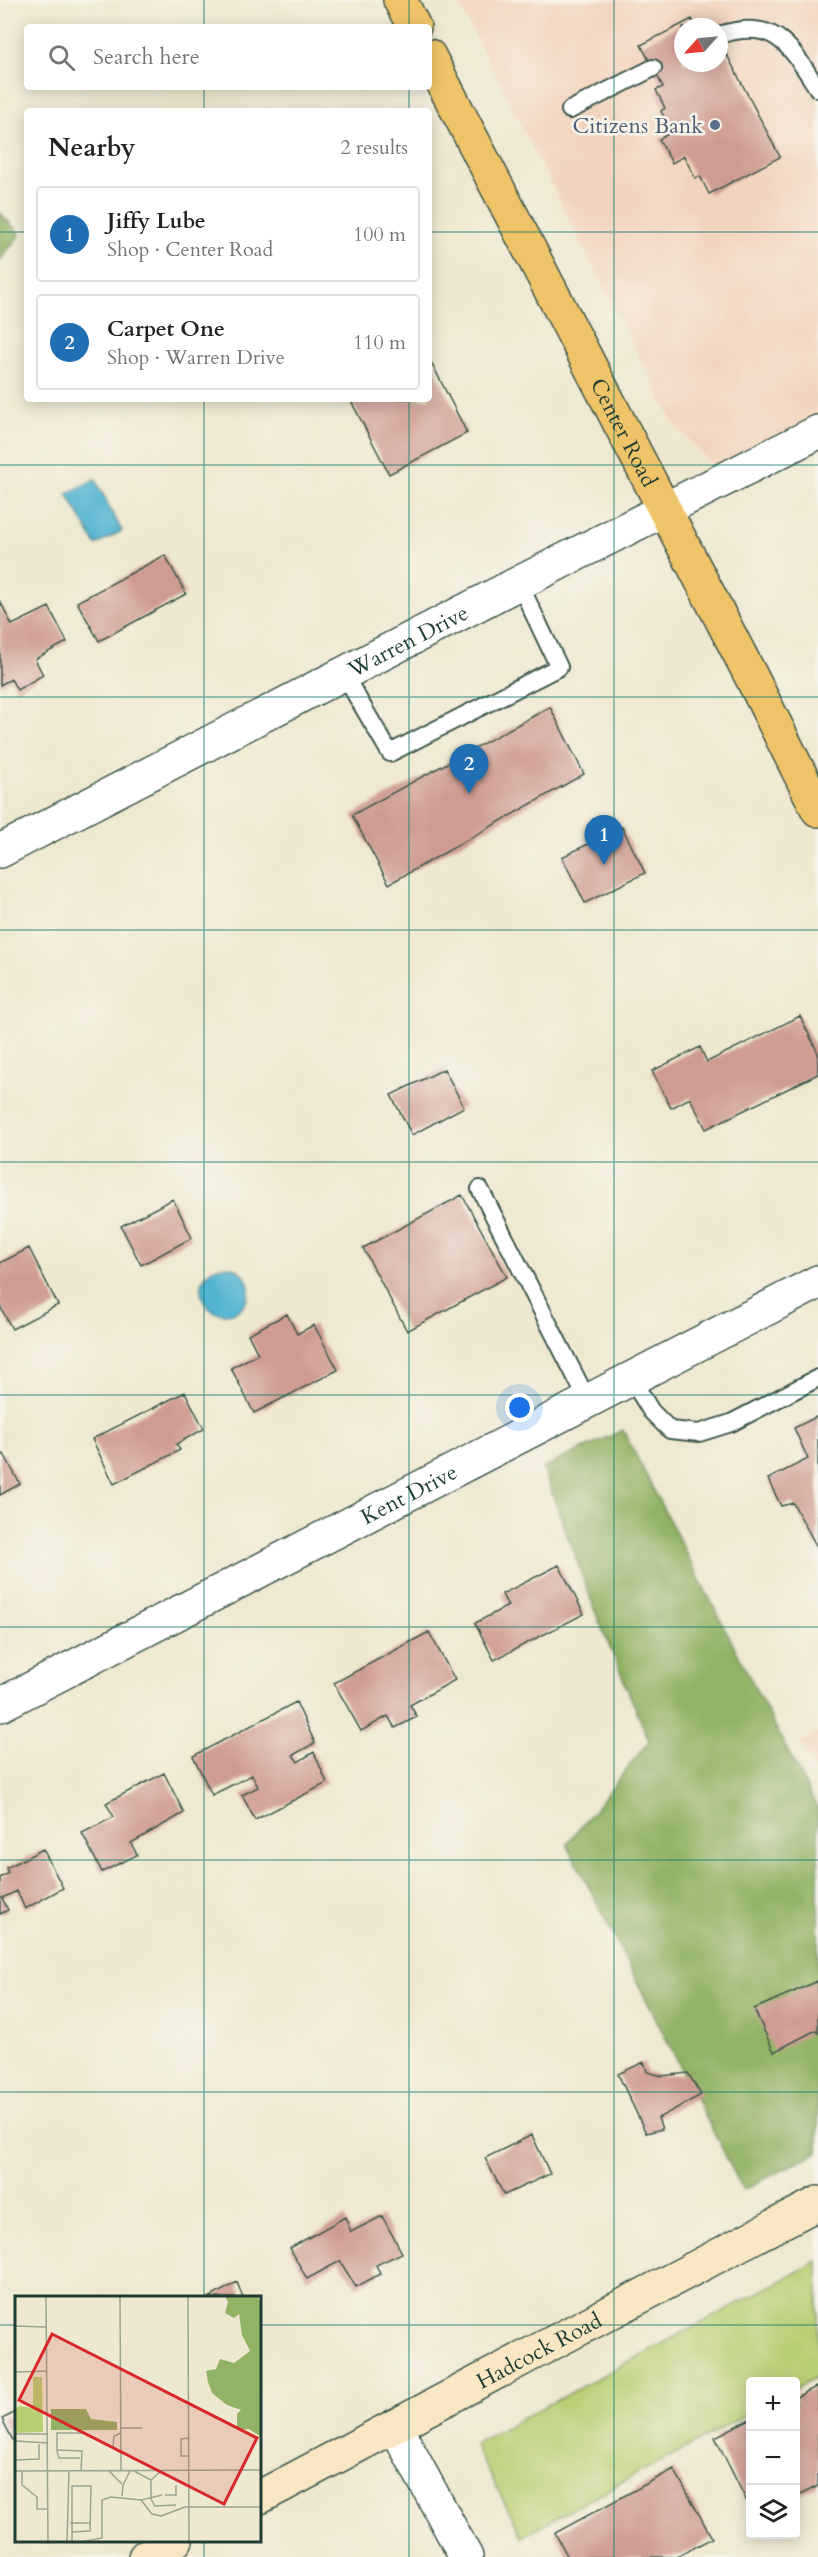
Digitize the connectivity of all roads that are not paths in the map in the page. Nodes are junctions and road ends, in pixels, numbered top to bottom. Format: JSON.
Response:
{"nodes":[{"id":1,"x":400,"y":0,"type":"edge"},
{"id":2,"x":412,"y":24,"type":"edge"},
{"id":3,"x":728,"y":32,"type":"edge"},
{"id":4,"x":432,"y":62,"type":"edge"},
{"id":5,"x":653,"y":68,"type":"dead end"},
{"id":6,"x":818,"y":89,"type":"edge"},
{"id":7,"x":570,"y":110,"type":"dead end"},
{"id":8,"x":818,"y":432,"type":"edge"},
{"id":9,"x":664,"y":509,"type":"junction"},
{"id":10,"x":519,"y":583,"type":"junction"},
{"id":11,"x":343,"y":673,"type":"junction"},
{"id":12,"x":815,"y":800,"type":"edge"},
{"id":13,"x":0,"y":851,"type":"edge"},
{"id":14,"x":480,"y":1189,"type":"dead end"},
{"id":15,"x":818,"y":1282,"type":"edge"},
{"id":16,"x":631,"y":1378,"type":"junction"},
{"id":17,"x":818,"y":1378,"type":"edge"},
{"id":18,"x":588,"y":1401,"type":"junction"},
{"id":19,"x":0,"y":1705,"type":"edge"},
{"id":20,"x":818,"y":2203,"type":"edge"},
{"id":21,"x":395,"y":2426,"type":"junction"},
{"id":22,"x":261,"y":2496,"type":"edge"},
{"id":23,"x":174,"y":2542,"type":"edge"},
{"id":24,"x":145,"y":2557,"type":"edge"},
{"id":25,"x":466,"y":2557,"type":"edge"}],
"edges":[{"from":1,"to":2,"type":"main road"},
{"from":3,"to":6,"type":"lane"},
{"from":4,"to":9,"type":"main road","name":"Center Road"},
{"from":5,"to":7,"type":"lane"},
{"from":8,"to":9,"type":"street","name":"Warren Drive"},
{"from":9,"to":10,"type":"street","name":"Warren Drive"},
{"from":9,"to":12,"type":"main road","name":"Center Road"},
{"from":10,"to":11,"type":"street","name":"Warren Drive"},
{"from":10,"to":11,"type":"lane"},
{"from":11,"to":13,"type":"street","name":"Warren Drive"},
{"from":14,"to":18,"type":"lane"},
{"from":15,"to":16,"type":"street","name":"Kent Drive"},
{"from":16,"to":17,"type":"lane"},
{"from":16,"to":18,"type":"street","name":"Kent Drive"},
{"from":18,"to":19,"type":"street","name":"Kent Drive"},
{"from":20,"to":21,"type":"street","name":"Hadcock Road"},
{"from":21,"to":22,"type":"street","name":"Hadcock Road"},
{"from":21,"to":25,"type":"street"},
{"from":23,"to":24,"type":"street"}]}
